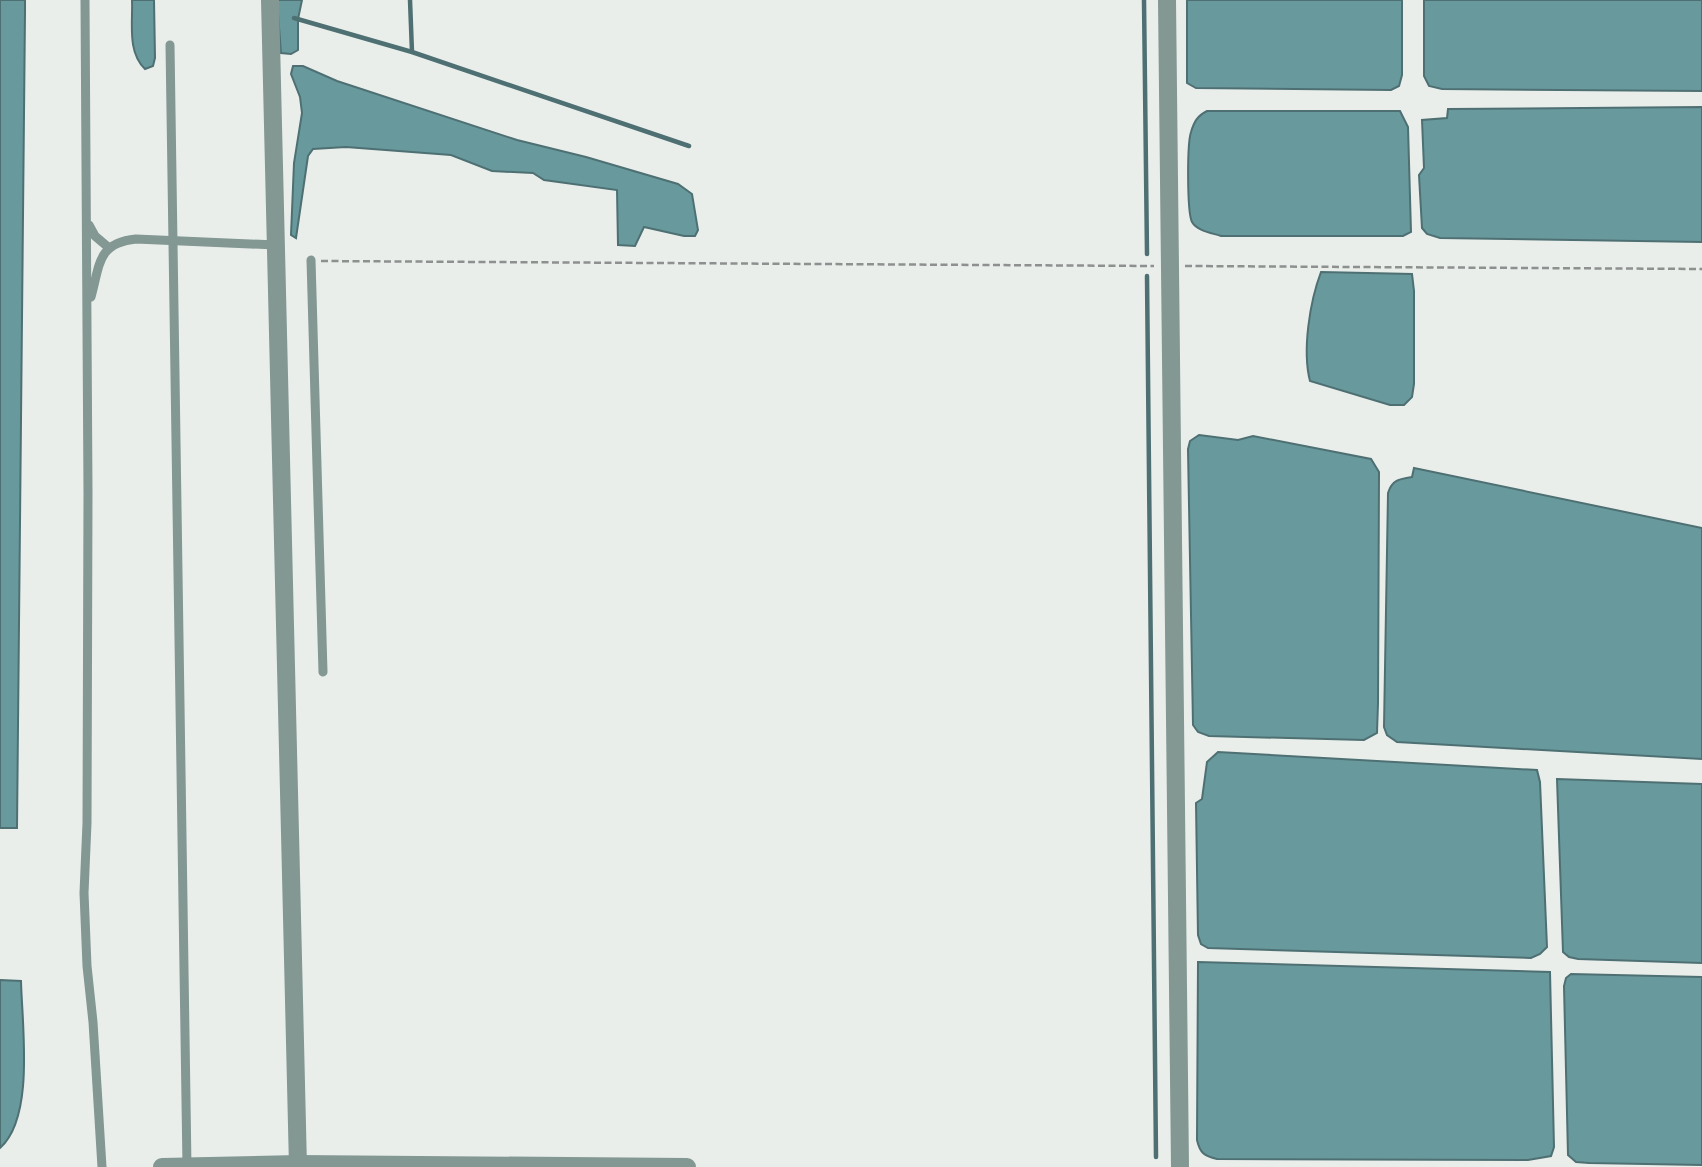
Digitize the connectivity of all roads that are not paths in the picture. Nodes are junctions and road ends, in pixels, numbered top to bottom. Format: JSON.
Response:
{"nodes":[{"id":1,"x":85,"y":0,"type":"edge"},
{"id":2,"x":270,"y":0,"type":"edge"},
{"id":3,"x":1167,"y":0,"type":"edge"},
{"id":4,"x":170,"y":45,"type":"dead end"},
{"id":5,"x":87,"y":221,"type":"junction"},
{"id":6,"x":174,"y":241,"type":"junction"},
{"id":7,"x":276,"y":245,"type":"junction"},
{"id":8,"x":108,"y":247,"type":"junction"},
{"id":9,"x":311,"y":260,"type":"road end"},
{"id":10,"x":88,"y":309,"type":"junction"},
{"id":11,"x":323,"y":672,"type":"dead end"},
{"id":12,"x":298,"y":1166,"type":"edge"},
{"id":13,"x":102,"y":1167,"type":"edge"},
{"id":14,"x":162,"y":1167,"type":"edge"},
{"id":15,"x":187,"y":1167,"type":"edge"},
{"id":16,"x":687,"y":1167,"type":"edge"},
{"id":17,"x":1180,"y":1167,"type":"edge"}],
"edges":[{"from":1,"to":5,"type":"lane"},
{"from":2,"to":7,"type":"street"},
{"from":3,"to":17,"type":"street"},
{"from":4,"to":6,"type":"lane"},
{"from":5,"to":8,"type":"lane"},
{"from":5,"to":10,"type":"lane"},
{"from":6,"to":7,"type":"lane"},
{"from":6,"to":8,"type":"lane"},
{"from":6,"to":15,"type":"lane"},
{"from":7,"to":12,"type":"street"},
{"from":8,"to":10,"type":"lane"},
{"from":9,"to":11,"type":"lane"},
{"from":10,"to":13,"type":"lane"},
{"from":12,"to":15,"type":"street"},
{"from":12,"to":16,"type":"street"},
{"from":14,"to":15,"type":"street"}]}
